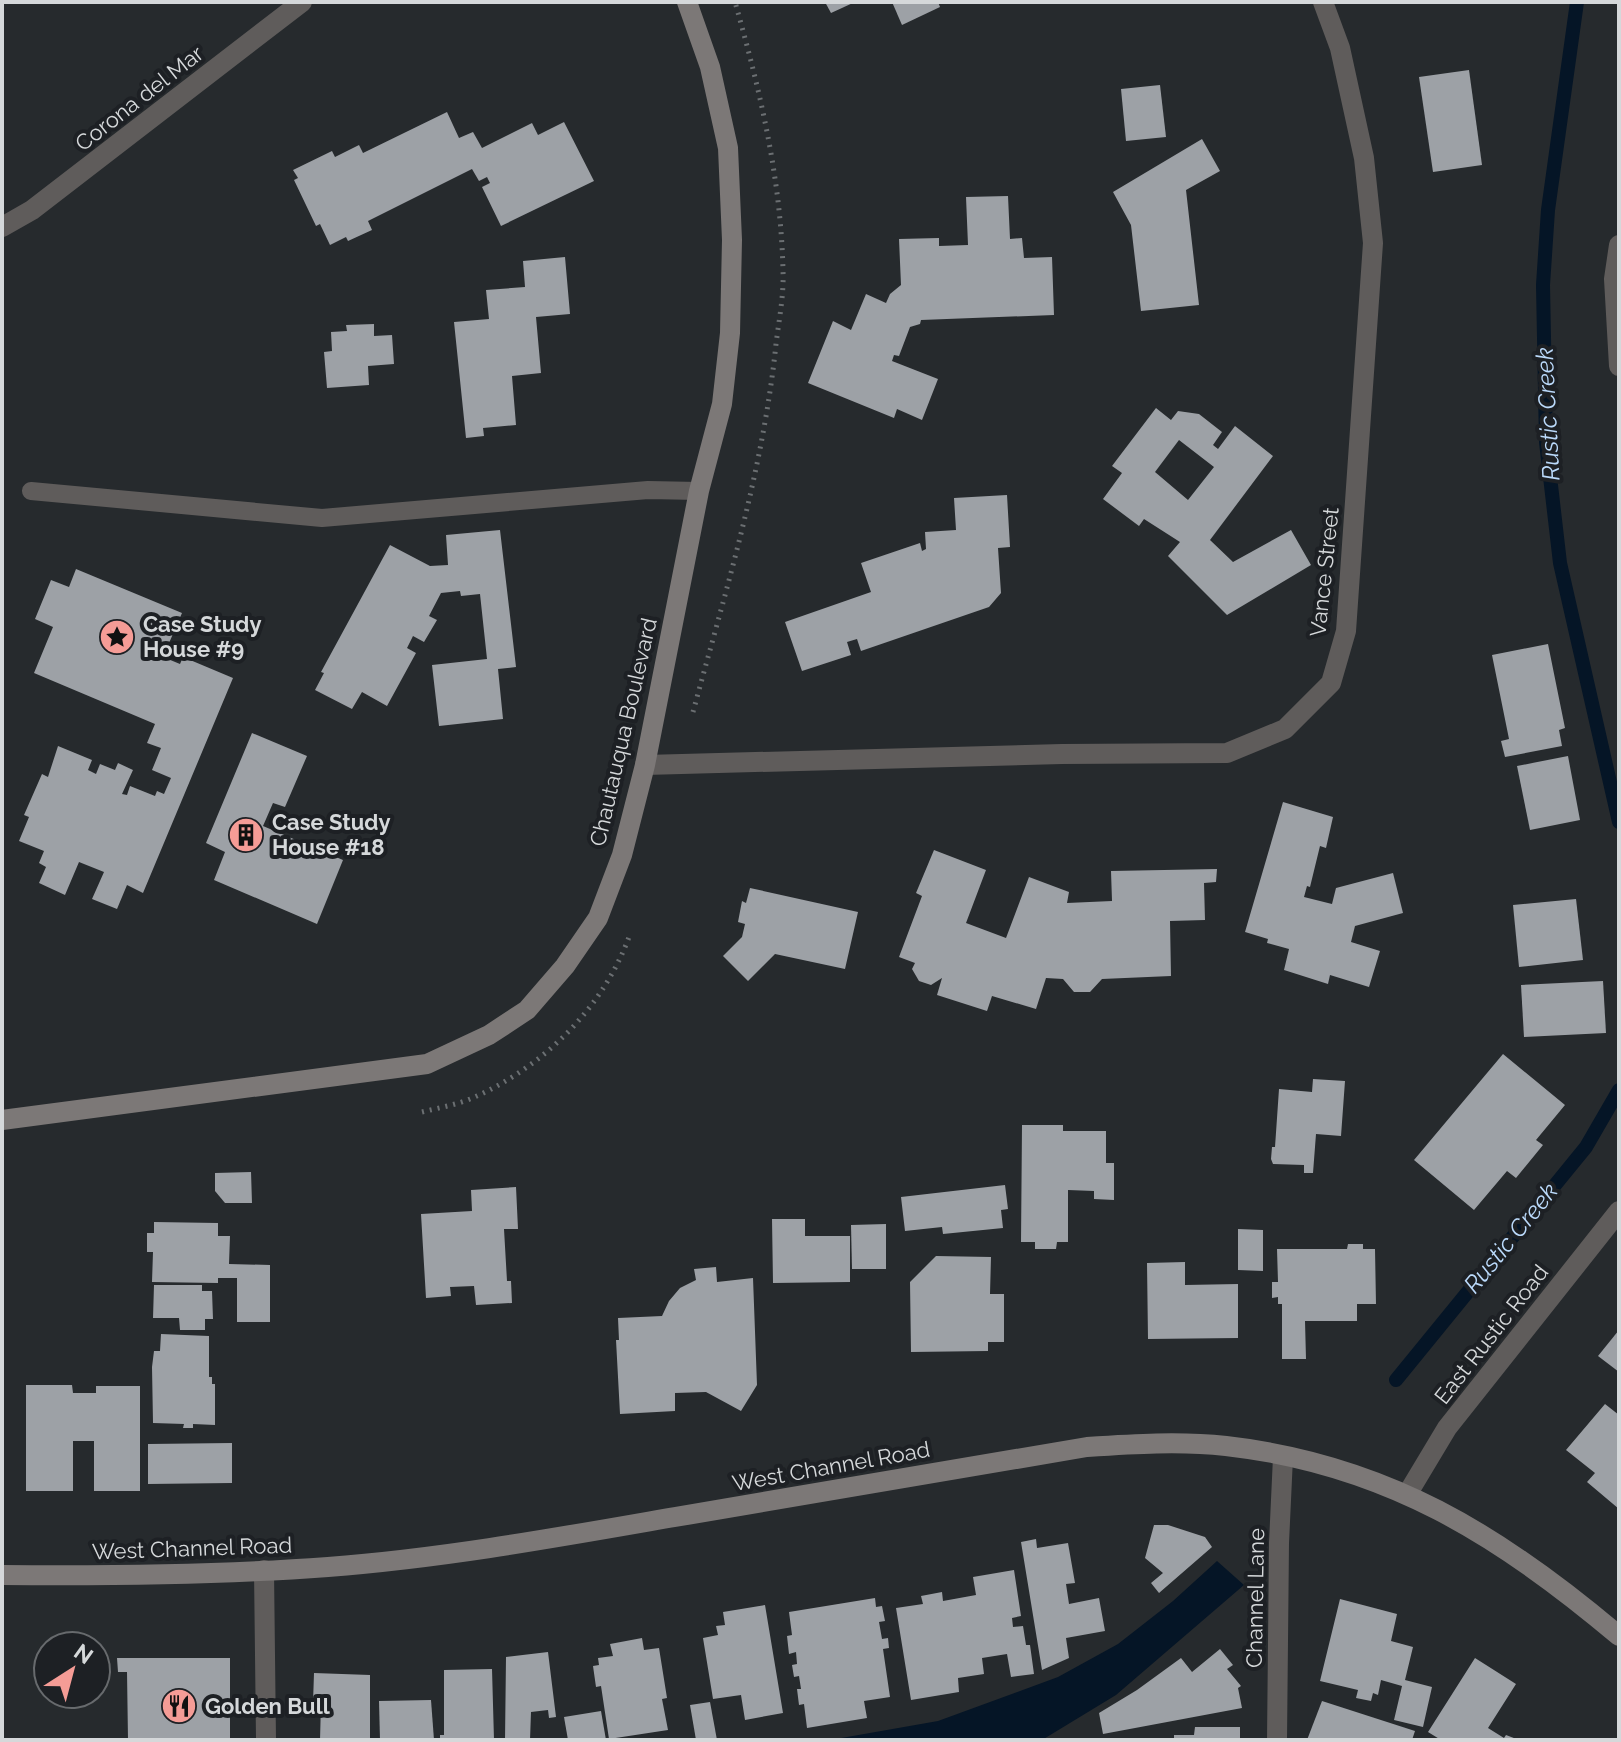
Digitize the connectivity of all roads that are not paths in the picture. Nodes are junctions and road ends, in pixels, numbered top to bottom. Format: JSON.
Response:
{"nodes":[{"id":1,"x":302,"y":2,"type":"edge"},
{"id":2,"x":687,"y":2,"type":"edge"},
{"id":3,"x":1323,"y":2,"type":"edge"},
{"id":4,"x":2,"y":227,"type":"edge"},
{"id":5,"x":1619,"y":245,"type":"edge"},
{"id":6,"x":1619,"y":366,"type":"edge"},
{"id":7,"x":31,"y":491,"type":"dead end"},
{"id":8,"x":699,"y":491,"type":"junction"},
{"id":9,"x":645,"y":765,"type":"junction"},
{"id":10,"x":2,"y":1120,"type":"edge"},
{"id":11,"x":1619,"y":1211,"type":"edge"},
{"id":12,"x":1283,"y":1457,"type":"junction"},
{"id":13,"x":1408,"y":1493,"type":"junction"},
{"id":14,"x":264,"y":1570,"type":"junction"},
{"id":15,"x":2,"y":1575,"type":"edge"},
{"id":16,"x":1619,"y":1636,"type":"edge"},
{"id":17,"x":266,"y":1740,"type":"edge"},
{"id":18,"x":1277,"y":1740,"type":"edge"}],
"edges":[{"from":1,"to":4,"type":"street","name":"Corona del Mar"},
{"from":2,"to":8,"type":"street","name":"Chautauqua Boulevard"},
{"from":3,"to":9,"type":"street","name":"Vance Street"},
{"from":5,"to":6,"type":"street"},
{"from":7,"to":8,"type":"lane"},
{"from":8,"to":9,"type":"street","name":"Chautauqua Boulevard"},
{"from":9,"to":10,"type":"street","name":"Chautauqua Boulevard"},
{"from":11,"to":13,"type":"street","name":"East Rustic Road"},
{"from":12,"to":13,"type":"street","name":"West Channel Road"},
{"from":12,"to":14,"type":"street","name":"West Channel Road"},
{"from":12,"to":18,"type":"street","name":"Channel Lane"},
{"from":13,"to":16,"type":"street","name":"West Channel Road"},
{"from":14,"to":15,"type":"street","name":"West Channel Road"},
{"from":14,"to":17,"type":"street"}]}
